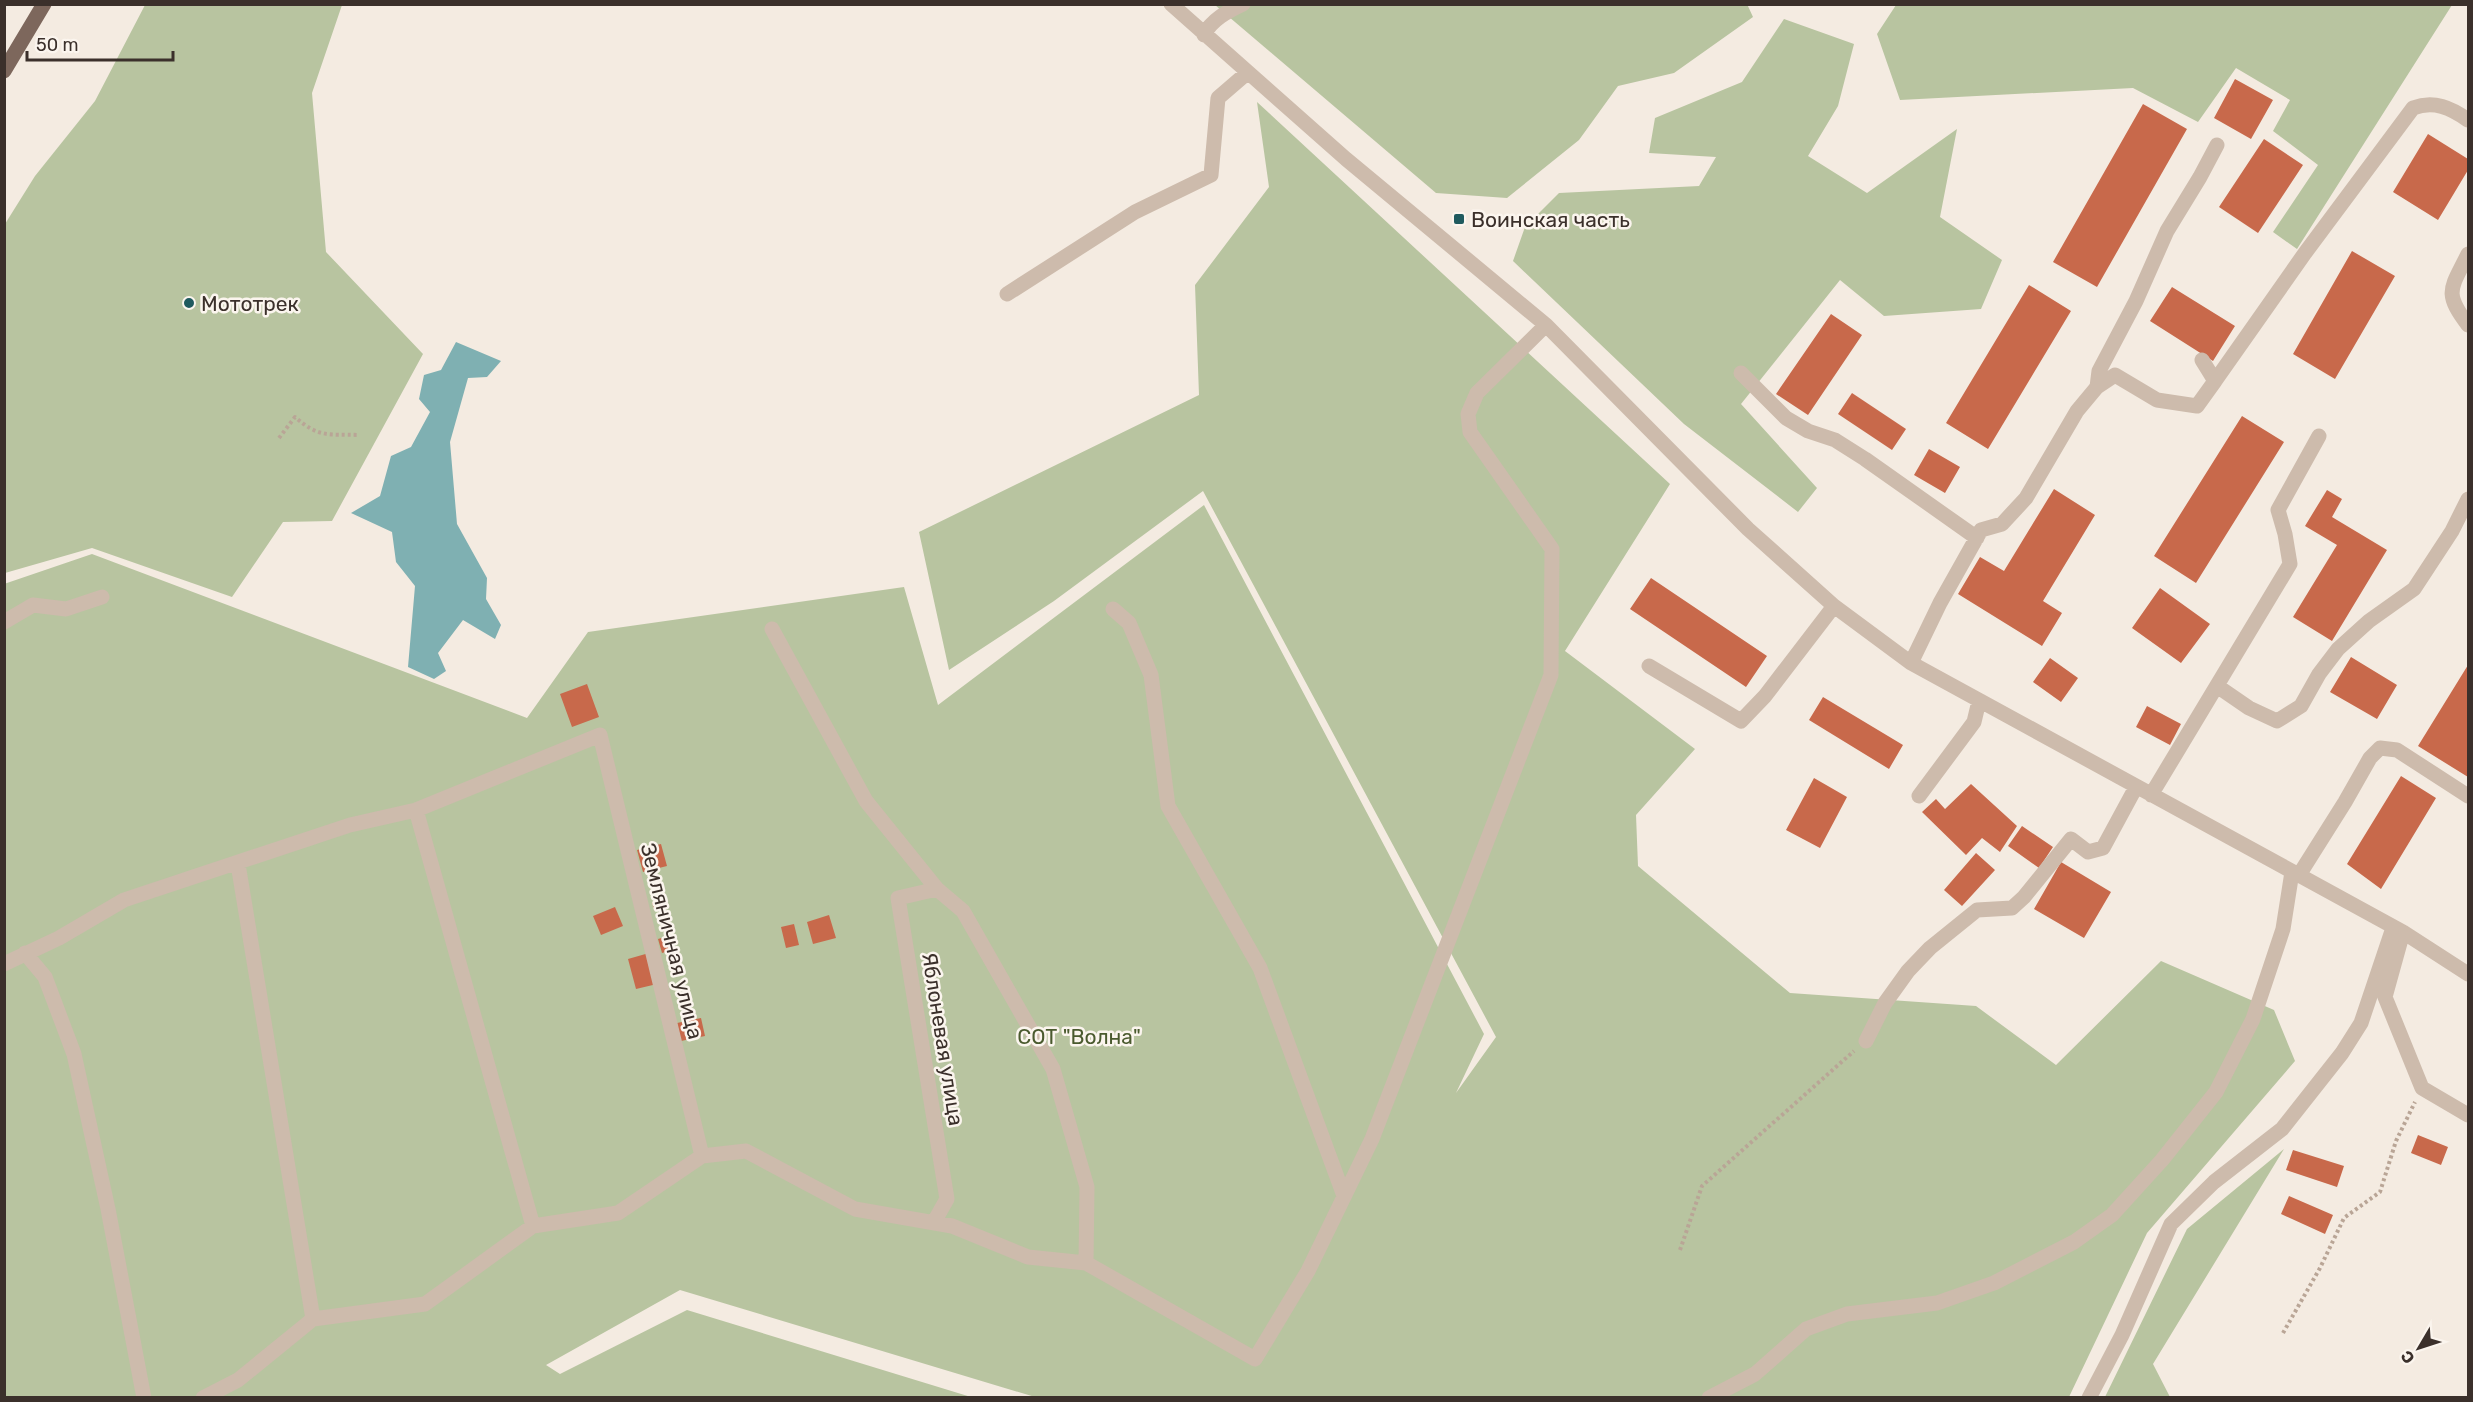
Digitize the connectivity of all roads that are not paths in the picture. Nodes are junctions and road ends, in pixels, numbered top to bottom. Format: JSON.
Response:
{"nodes":[{"id":1,"x":44,"y":4,"type":"edge"},
{"id":2,"x":1171,"y":4,"type":"edge"},
{"id":3,"x":1243,"y":4,"type":"edge"},
{"id":4,"x":1223,"y":11,"type":"edge"},
{"id":5,"x":1204,"y":35,"type":"junction"},
{"id":6,"x":4,"y":70,"type":"edge"},
{"id":7,"x":1247,"y":73,"type":"junction"},
{"id":8,"x":2469,"y":120,"type":"edge"},
{"id":9,"x":2217,"y":145,"type":"dead end"},
{"id":10,"x":2469,"y":254,"type":"edge"},
{"id":11,"x":1007,"y":294,"type":"dead end"},
{"id":12,"x":1546,"y":325,"type":"junction"},
{"id":13,"x":2469,"y":326,"type":"edge"},
{"id":14,"x":2202,"y":360,"type":"dead end"},
{"id":15,"x":1741,"y":373,"type":"dead end"},
{"id":16,"x":2215,"y":381,"type":"junction"},
{"id":17,"x":2097,"y":387,"type":"junction"},
{"id":18,"x":2319,"y":436,"type":"dead end"},
{"id":19,"x":2469,"y":499,"type":"edge"},
{"id":20,"x":1977,"y":538,"type":"junction"},
{"id":21,"x":102,"y":597,"type":"dead end"},
{"id":22,"x":1834,"y":606,"type":"junction"},
{"id":23,"x":1113,"y":609,"type":"dead end"},
{"id":24,"x":4,"y":622,"type":"edge"},
{"id":25,"x":772,"y":629,"type":"dead end"},
{"id":26,"x":1911,"y":663,"type":"junction"},
{"id":27,"x":1648,"y":666,"type":"dead end"},
{"id":28,"x":2217,"y":686,"type":"junction"},
{"id":29,"x":1979,"y":701,"type":"junction"},
{"id":30,"x":2136,"y":787,"type":"junction"},
{"id":31,"x":2151,"y":795,"type":"junction"},
{"id":32,"x":1919,"y":796,"type":"dead end"},
{"id":33,"x":2469,"y":796,"type":"edge"},
{"id":34,"x":416,"y":810,"type":"junction"},
{"id":35,"x":238,"y":864,"type":"junction"},
{"id":36,"x":2296,"y":874,"type":"junction"},
{"id":37,"x":937,"y":889,"type":"junction"},
{"id":38,"x":2398,"y":930,"type":"junction"},
{"id":39,"x":25,"y":953,"type":"junction"},
{"id":40,"x":4,"y":964,"type":"edge"},
{"id":41,"x":2469,"y":974,"type":"edge"},
{"id":42,"x":1866,"y":1041,"type":"road end"},
{"id":43,"x":2469,"y":1115,"type":"edge"},
{"id":44,"x":702,"y":1156,"type":"junction"},
{"id":45,"x":1344,"y":1196,"type":"junction"},
{"id":46,"x":934,"y":1222,"type":"junction"},
{"id":47,"x":533,"y":1226,"type":"junction"},
{"id":48,"x":1086,"y":1263,"type":"junction"},
{"id":49,"x":313,"y":1319,"type":"junction"},
{"id":50,"x":144,"y":1398,"type":"edge"},
{"id":51,"x":203,"y":1398,"type":"edge"},
{"id":52,"x":1709,"y":1398,"type":"edge"},
{"id":53,"x":2089,"y":1398,"type":"edge"}],
"edges":[{"from":1,"to":6,"type":"main road"},
{"from":2,"to":5,"type":"street"},
{"from":3,"to":4,"type":"street"},
{"from":4,"to":5,"type":"street"},
{"from":5,"to":7,"type":"street"},
{"from":7,"to":11,"type":"street"},
{"from":7,"to":12,"type":"street"},
{"from":8,"to":16,"type":"street"},
{"from":9,"to":17,"type":"street"},
{"from":10,"to":13,"type":"street"},
{"from":12,"to":22,"type":"street"},
{"from":12,"to":45,"type":"street"},
{"from":14,"to":16,"type":"street"},
{"from":15,"to":20,"type":"street"},
{"from":16,"to":17,"type":"street"},
{"from":17,"to":20,"type":"street"},
{"from":18,"to":28,"type":"street"},
{"from":19,"to":28,"type":"street"},
{"from":20,"to":26,"type":"street"},
{"from":21,"to":24,"type":"street"},
{"from":22,"to":26,"type":"street"},
{"from":22,"to":27,"type":"street"},
{"from":23,"to":45,"type":"street"},
{"from":25,"to":37,"type":"street"},
{"from":26,"to":29,"type":"street"},
{"from":28,"to":31,"type":"street"},
{"from":29,"to":30,"type":"street"},
{"from":29,"to":32,"type":"street"},
{"from":30,"to":31,"type":"street"},
{"from":30,"to":42,"type":"street"},
{"from":31,"to":36,"type":"street"},
{"from":33,"to":36,"type":"street"},
{"from":34,"to":35,"type":"street"},
{"from":34,"to":44,"type":"street","name":"Земляничная улица"},
{"from":34,"to":47,"type":"street"},
{"from":35,"to":39,"type":"street"},
{"from":35,"to":49,"type":"street"},
{"from":36,"to":38,"type":"street"},
{"from":36,"to":52,"type":"street"},
{"from":37,"to":46,"type":"street","name":"Яблоневая улица"},
{"from":37,"to":48,"type":"street"},
{"from":38,"to":41,"type":"street"},
{"from":38,"to":43,"type":"street"},
{"from":38,"to":53,"type":"street"},
{"from":39,"to":40,"type":"street"},
{"from":39,"to":50,"type":"street"},
{"from":44,"to":46,"type":"street"},
{"from":44,"to":47,"type":"street"},
{"from":45,"to":48,"type":"street"},
{"from":46,"to":48,"type":"street"},
{"from":47,"to":49,"type":"street"},
{"from":49,"to":51,"type":"street"}]}
